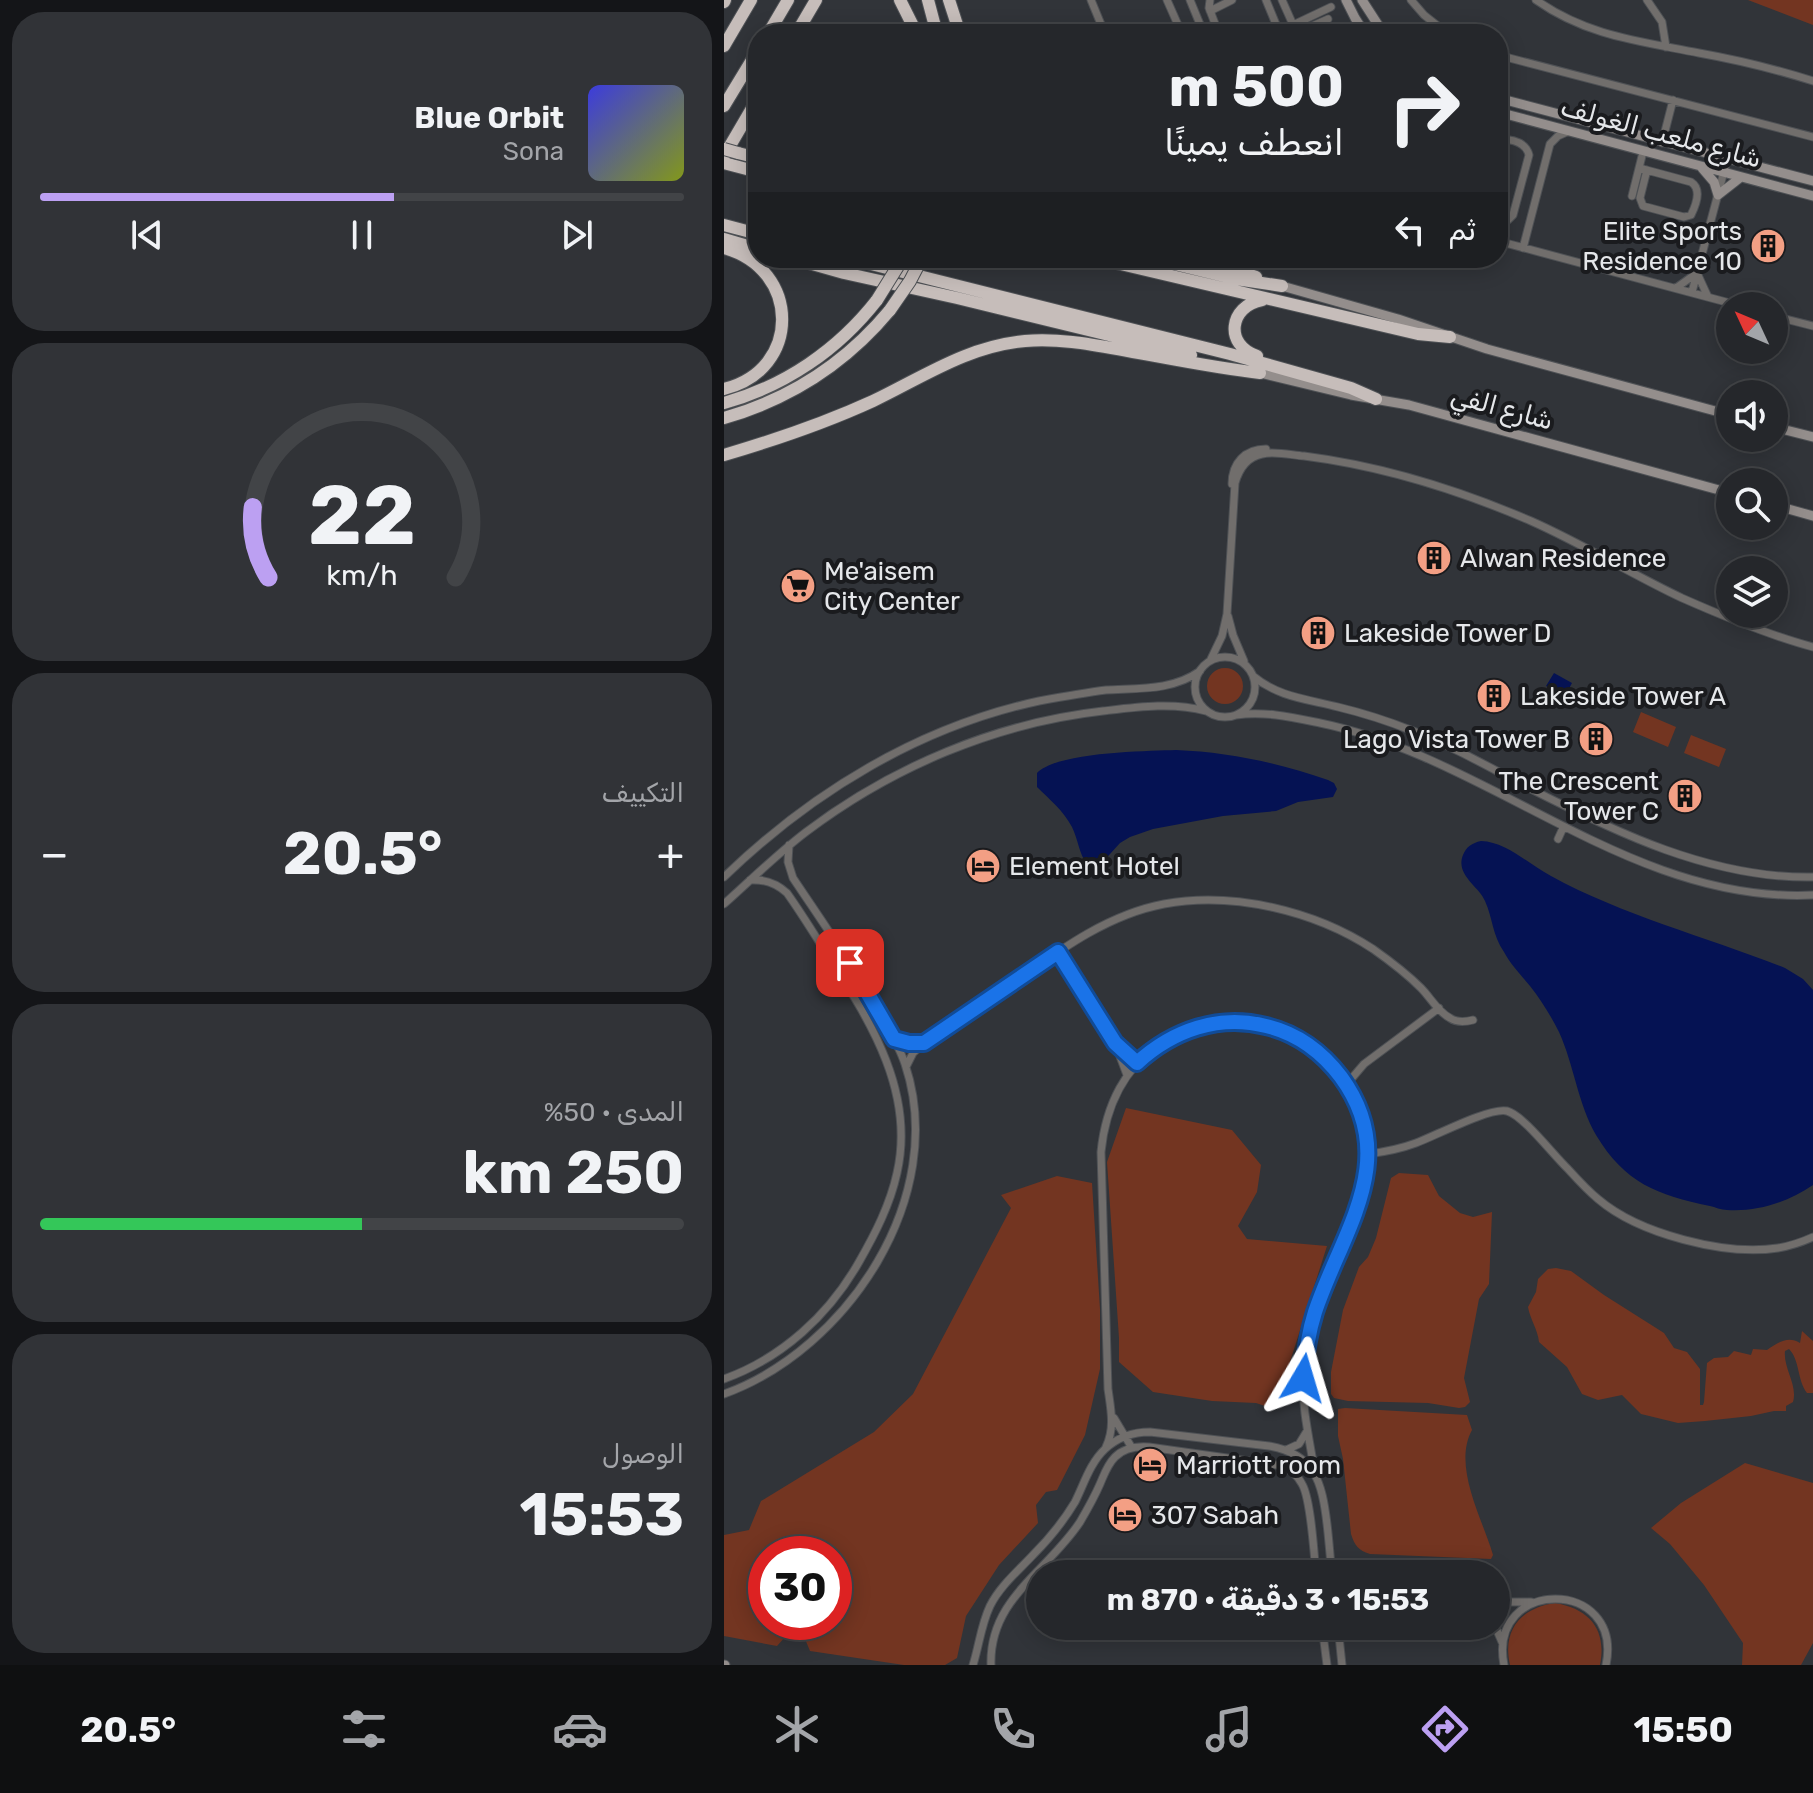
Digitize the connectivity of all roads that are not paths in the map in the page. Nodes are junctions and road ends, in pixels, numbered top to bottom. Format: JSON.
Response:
{"nodes":[{"id":1,"x":751,"y":0,"type":"edge"},
{"id":2,"x":788,"y":0,"type":"edge"},
{"id":3,"x":816,"y":0,"type":"edge"},
{"id":4,"x":900,"y":0,"type":"edge"},
{"id":5,"x":928,"y":0,"type":"edge"},
{"id":6,"x":949,"y":0,"type":"edge"},
{"id":7,"x":1091,"y":0,"type":"edge"},
{"id":8,"x":1167,"y":0,"type":"edge"},
{"id":9,"x":1193,"y":0,"type":"edge"},
{"id":10,"x":1210,"y":0,"type":"edge"},
{"id":11,"x":1232,"y":0,"type":"edge"},
{"id":12,"x":1266,"y":0,"type":"edge"},
{"id":13,"x":1282,"y":0,"type":"edge"},
{"id":14,"x":1346,"y":0,"type":"edge"},
{"id":15,"x":1362,"y":0,"type":"edge"},
{"id":16,"x":1411,"y":0,"type":"edge"},
{"id":17,"x":1536,"y":0,"type":"edge"},
{"id":18,"x":1647,"y":0,"type":"edge"},
{"id":19,"x":1331,"y":7,"type":"dead end"},
{"id":20,"x":1210,"y":11,"type":"junction"},
{"id":21,"x":1328,"y":19,"type":"dead end"},
{"id":22,"x":774,"y":24,"type":"edge"},
{"id":23,"x":802,"y":24,"type":"edge"},
{"id":24,"x":912,"y":24,"type":"edge"},
{"id":25,"x":934,"y":24,"type":"edge"},
{"id":26,"x":957,"y":24,"type":"edge"},
{"id":27,"x":1101,"y":24,"type":"edge"},
{"id":28,"x":1178,"y":24,"type":"edge"},
{"id":29,"x":1200,"y":24,"type":"edge"},
{"id":30,"x":1215,"y":24,"type":"edge"},
{"id":31,"x":1275,"y":24,"type":"edge"},
{"id":32,"x":1293,"y":24,"type":"edge"},
{"id":33,"x":1298,"y":24,"type":"edge"},
{"id":34,"x":1317,"y":24,"type":"edge"},
{"id":35,"x":1359,"y":24,"type":"edge"},
{"id":36,"x":1378,"y":24,"type":"edge"},
{"id":37,"x":1435,"y":24,"type":"edge"},
{"id":38,"x":724,"y":46,"type":"edge"},
{"id":39,"x":1666,"y":47,"type":"junction"},
{"id":40,"x":1508,"y":58,"type":"edge"},
{"id":41,"x":748,"y":66,"type":"edge"},
{"id":42,"x":1813,"y":81,"type":"edge"},
{"id":43,"x":1673,"y":100,"type":"junction"},
{"id":44,"x":1508,"y":101,"type":"edge"},
{"id":45,"x":724,"y":106,"type":"edge"},
{"id":46,"x":1526,"y":106,"type":"junction"},
{"id":47,"x":1508,"y":112,"type":"edge"},
{"id":48,"x":1508,"y":114,"type":"edge"},
{"id":49,"x":748,"y":116,"type":"edge"},
{"id":50,"x":748,"y":119,"type":"edge"},
{"id":51,"x":744,"y":123,"type":"junction"},
{"id":52,"x":1542,"y":125,"type":"junction"},
{"id":53,"x":1567,"y":132,"type":"junction"},
{"id":54,"x":1813,"y":137,"type":"edge"},
{"id":55,"x":1508,"y":141,"type":"edge"},
{"id":56,"x":1662,"y":143,"type":"junction"},
{"id":57,"x":1550,"y":144,"type":"junction"},
{"id":58,"x":724,"y":149,"type":"edge"},
{"id":59,"x":1643,"y":152,"type":"junction"},
{"id":60,"x":748,"y":155,"type":"edge"},
{"id":61,"x":724,"y":156,"type":"edge"},
{"id":62,"x":1727,"y":160,"type":"junction"},
{"id":63,"x":724,"y":163,"type":"edge"},
{"id":64,"x":1700,"y":166,"type":"junction"},
{"id":65,"x":748,"y":169,"type":"edge"},
{"id":66,"x":1643,"y":169,"type":"junction"},
{"id":67,"x":1724,"y":173,"type":"junction"},
{"id":68,"x":1741,"y":177,"type":"junction"},
{"id":69,"x":1813,"y":181,"type":"edge"},
{"id":70,"x":1519,"y":191,"type":"junction"},
{"id":71,"x":1718,"y":195,"type":"junction"},
{"id":72,"x":1537,"y":196,"type":"junction"},
{"id":73,"x":1632,"y":196,"type":"dead end"},
{"id":74,"x":1813,"y":196,"type":"edge"},
{"id":75,"x":1508,"y":219,"type":"edge"},
{"id":76,"x":724,"y":225,"type":"edge"},
{"id":77,"x":748,"y":231,"type":"edge"},
{"id":78,"x":1508,"y":244,"type":"edge"},
{"id":79,"x":726,"y":246,"type":"edge"},
{"id":80,"x":748,"y":248,"type":"edge"},
{"id":81,"x":1523,"y":248,"type":"junction"},
{"id":82,"x":748,"y":258,"type":"edge"},
{"id":83,"x":761,"y":268,"type":"edge"},
{"id":84,"x":826,"y":268,"type":"edge"},
{"id":85,"x":879,"y":268,"type":"edge"},
{"id":86,"x":897,"y":268,"type":"edge"},
{"id":87,"x":917,"y":268,"type":"edge"},
{"id":88,"x":1136,"y":268,"type":"edge"},
{"id":89,"x":1191,"y":268,"type":"edge"},
{"id":90,"x":1229,"y":268,"type":"edge"},
{"id":91,"x":1697,"y":273,"type":"junction"},
{"id":92,"x":1282,"y":286,"type":"junction"},
{"id":93,"x":1676,"y":288,"type":"junction"},
{"id":94,"x":1692,"y":292,"type":"junction"},
{"id":95,"x":958,"y":293,"type":"junction"},
{"id":96,"x":1708,"y":297,"type":"junction"},
{"id":97,"x":1716,"y":299,"type":"edge"},
{"id":98,"x":1269,"y":300,"type":"junction"},
{"id":99,"x":1788,"y":320,"type":"edge"},
{"id":100,"x":1813,"y":326,"type":"edge"},
{"id":101,"x":1450,"y":337,"type":"junction"},
{"id":102,"x":1284,"y":369,"type":"junction"},
{"id":103,"x":1260,"y":373,"type":"junction"},
{"id":104,"x":724,"y":389,"type":"edge"},
{"id":105,"x":1376,"y":399,"type":"junction"},
{"id":106,"x":724,"y":403,"type":"edge"},
{"id":107,"x":1716,"y":411,"type":"edge"},
{"id":108,"x":724,"y":418,"type":"edge"},
{"id":109,"x":1788,"y":431,"type":"edge"},
{"id":110,"x":1813,"y":437,"type":"edge"},
{"id":111,"x":724,"y":455,"type":"edge"},
{"id":112,"x":1716,"y":489,"type":"edge"},
{"id":113,"x":1788,"y":509,"type":"edge"},
{"id":114,"x":1813,"y":516,"type":"edge"},
{"id":115,"x":1227,"y":614,"type":"junction"},
{"id":116,"x":1813,"y":647,"type":"edge"},
{"id":117,"x":1210,"y":661,"type":"junction"},
{"id":118,"x":1246,"y":665,"type":"junction"},
{"id":119,"x":1200,"y":671,"type":"junction"},
{"id":120,"x":1253,"y":676,"type":"junction"},
{"id":121,"x":1206,"y":711,"type":"junction"},
{"id":122,"x":1236,"y":715,"type":"junction"},
{"id":123,"x":1491,"y":757,"type":"dead end"},
{"id":124,"x":1487,"y":766,"type":"junction"},
{"id":125,"x":1495,"y":792,"type":"junction"},
{"id":126,"x":1580,"y":802,"type":"dead end"},
{"id":127,"x":1490,"y":803,"type":"dead end"},
{"id":128,"x":1576,"y":811,"type":"junction"},
{"id":129,"x":1563,"y":828,"type":"junction"},
{"id":130,"x":1558,"y":839,"type":"dead end"},
{"id":131,"x":789,"y":845,"type":"junction"},
{"id":132,"x":724,"y":877,"type":"edge"},
{"id":133,"x":1813,"y":877,"type":"edge"},
{"id":134,"x":750,"y":880,"type":"junction"},
{"id":135,"x":1813,"y":895,"type":"edge"},
{"id":136,"x":724,"y":904,"type":"edge"},
{"id":137,"x":1058,"y":952,"type":"junction"},
{"id":138,"x":1439,"y":1008,"type":"junction"},
{"id":139,"x":1473,"y":1020,"type":"dead end"},
{"id":140,"x":894,"y":1039,"type":"junction"},
{"id":141,"x":924,"y":1043,"type":"junction"},
{"id":142,"x":1115,"y":1043,"type":"junction"},
{"id":143,"x":1137,"y":1063,"type":"junction"},
{"id":144,"x":1364,"y":1064,"type":"junction"},
{"id":145,"x":906,"y":1067,"type":"junction"},
{"id":146,"x":1336,"y":1071,"type":"junction"},
{"id":147,"x":1127,"y":1075,"type":"junction"},
{"id":148,"x":1346,"y":1085,"type":"junction"},
{"id":149,"x":1368,"y":1154,"type":"junction"},
{"id":150,"x":1813,"y":1237,"type":"edge"},
{"id":151,"x":724,"y":1379,"type":"edge"},
{"id":152,"x":724,"y":1394,"type":"edge"},
{"id":153,"x":1111,"y":1412,"type":"junction"},
{"id":154,"x":1307,"y":1429,"type":"junction"},
{"id":155,"x":1123,"y":1437,"type":"junction"},
{"id":156,"x":1106,"y":1447,"type":"junction"},
{"id":157,"x":1132,"y":1448,"type":"junction"},
{"id":158,"x":1286,"y":1450,"type":"junction"},
{"id":159,"x":1315,"y":1474,"type":"junction"},
{"id":160,"x":1314,"y":1560,"type":"edge"},
{"id":161,"x":1330,"y":1560,"type":"edge"},
{"id":162,"x":1510,"y":1602,"type":"edge"},
{"id":163,"x":1534,"y":1602,"type":"junction"},
{"id":164,"x":1324,"y":1640,"type":"edge"},
{"id":165,"x":1339,"y":1640,"type":"edge"},
{"id":166,"x":1501,"y":1640,"type":"edge"},
{"id":167,"x":1502,"y":1643,"type":"junction"},
{"id":168,"x":973,"y":1665,"type":"edge"},
{"id":169,"x":991,"y":1665,"type":"edge"},
{"id":170,"x":1327,"y":1665,"type":"edge"},
{"id":171,"x":1342,"y":1665,"type":"edge"},
{"id":172,"x":1504,"y":1665,"type":"edge"},
{"id":173,"x":1606,"y":1665,"type":"edge"}],
"edges":[{"from":1,"to":38,"type":"highway"},
{"from":2,"to":22,"type":"highway"},
{"from":3,"to":23,"type":"highway"},
{"from":4,"to":24,"type":"highway"},
{"from":5,"to":25,"type":"highway"},
{"from":6,"to":26,"type":"highway"},
{"from":7,"to":27,"type":"street"},
{"from":8,"to":28,"type":"street"},
{"from":9,"to":29,"type":"street"},
{"from":10,"to":20,"type":"street"},
{"from":11,"to":20,"type":"street"},
{"from":12,"to":31,"type":"street"},
{"from":13,"to":32,"type":"street"},
{"from":14,"to":35,"type":"street"},
{"from":15,"to":36,"type":"street"},
{"from":16,"to":37,"type":"street"},
{"from":17,"to":39,"type":"street"},
{"from":18,"to":39,"type":"street"},
{"from":19,"to":33,"type":"street"},
{"from":20,"to":30,"type":"street"},
{"from":21,"to":34,"type":"street"},
{"from":39,"to":42,"type":"street"},
{"from":40,"to":43,"type":"street"},
{"from":41,"to":45,"type":"highway"},
{"from":43,"to":54,"type":"street"},
{"from":43,"to":56,"type":"street"},
{"from":44,"to":46,"type":"street","name":"شارع ملعب الغولف"},
{"from":46,"to":47,"type":"street"},
{"from":46,"to":56,"type":"street","name":"شارع ملعب الغولف"},
{"from":48,"to":52,"type":"street","name":"شارع ملعب الغولف"},
{"from":49,"to":51,"type":"highway"},
{"from":50,"to":51,"type":"highway"},
{"from":51,"to":61,"type":"highway"},
{"from":52,"to":53,"type":"street","name":"شارع ملعب الغولف"},
{"from":52,"to":57,"type":"street"},
{"from":53,"to":57,"type":"street"},
{"from":53,"to":59,"type":"street","name":"شارع ملعب الغولف"},
{"from":55,"to":70,"type":"street"},
{"from":56,"to":62,"type":"street","name":"شارع ملعب الغولف"},
{"from":57,"to":72,"type":"street"},
{"from":58,"to":60,"type":"highway","bridge":true},
{"from":59,"to":64,"type":"street","name":"شارع ملعب الغولف"},
{"from":59,"to":66,"type":"street"},
{"from":62,"to":67,"type":"street"},
{"from":62,"to":69,"type":"street","name":"شارع ملعب الغولف"},
{"from":63,"to":65,"type":"highway"},
{"from":64,"to":67,"type":"street","name":"شارع ملعب الغولف"},
{"from":64,"to":71,"type":"street"},
{"from":66,"to":66,"type":"street"},
{"from":66,"to":73,"type":"street"},
{"from":67,"to":68,"type":"street","name":"شارع ملعب الغولف"},
{"from":67,"to":71,"type":"street"},
{"from":68,"to":71,"type":"street"},
{"from":68,"to":74,"type":"street","name":"شارع ملعب الغولف"},
{"from":70,"to":72,"type":"street"},
{"from":70,"to":75,"type":"street"},
{"from":71,"to":91,"type":"street"},
{"from":72,"to":81,"type":"street"},
{"from":76,"to":77,"type":"highway"},
{"from":78,"to":81,"type":"street"},
{"from":79,"to":80,"type":"highway"},
{"from":79,"to":82,"type":"highway"},
{"from":81,"to":93,"type":"street"},
{"from":83,"to":104,"type":"highway"},
{"from":84,"to":95,"type":"highway","bridge":true},
{"from":85,"to":95,"type":"highway","bridge":true},
{"from":86,"to":106,"type":"highway","bridge":true},
{"from":87,"to":108,"type":"highway","bridge":true},
{"from":88,"to":98,"type":"highway"},
{"from":89,"to":92,"type":"highway"},
{"from":90,"to":92,"type":"highway"},
{"from":91,"to":93,"type":"street"},
{"from":91,"to":94,"type":"street"},
{"from":91,"to":96,"type":"street"},
{"from":92,"to":101,"type":"street","name":"شارع الفي"},
{"from":93,"to":94,"type":"street"},
{"from":94,"to":96,"type":"street"},
{"from":95,"to":102,"type":"highway"},
{"from":95,"to":103,"type":"highway"},
{"from":96,"to":97,"type":"street"},
{"from":98,"to":101,"type":"highway"},
{"from":98,"to":102,"type":"highway"},
{"from":99,"to":100,"type":"street"},
{"from":101,"to":107,"type":"street","name":"شارع الفي"},
{"from":102,"to":105,"type":"highway"},
{"from":103,"to":105,"type":"street","name":"شارع الفي"},
{"from":103,"to":111,"type":"highway"},
{"from":105,"to":112,"type":"street","name":"شارع الفي"},
{"from":109,"to":110,"type":"street"},
{"from":113,"to":114,"type":"street"},
{"from":115,"to":116,"type":"street"},
{"from":115,"to":117,"type":"street"},
{"from":115,"to":118,"type":"street"},
{"from":117,"to":118,"type":"street"},
{"from":117,"to":119,"type":"street"},
{"from":118,"to":120,"type":"street"},
{"from":119,"to":121,"type":"street"},
{"from":119,"to":132,"type":"street"},
{"from":120,"to":122,"type":"street"},
{"from":120,"to":124,"type":"street"},
{"from":121,"to":122,"type":"street"},
{"from":121,"to":131,"type":"street"},
{"from":122,"to":125,"type":"street"},
{"from":123,"to":124,"type":"street"},
{"from":124,"to":128,"type":"street"},
{"from":125,"to":127,"type":"street"},
{"from":125,"to":129,"type":"street"},
{"from":126,"to":128,"type":"street"},
{"from":128,"to":133,"type":"street"},
{"from":129,"to":130,"type":"street"},
{"from":129,"to":135,"type":"street"},
{"from":131,"to":134,"type":"street"},
{"from":131,"to":140,"type":"street"},
{"from":134,"to":136,"type":"street"},
{"from":134,"to":151,"type":"street"},
{"from":137,"to":138,"type":"street"},
{"from":137,"to":141,"type":"street"},
{"from":137,"to":142,"type":"street"},
{"from":138,"to":139,"type":"street"},
{"from":138,"to":144,"type":"street"},
{"from":140,"to":141,"type":"street"},
{"from":140,"to":145,"type":"street"},
{"from":141,"to":145,"type":"street"},
{"from":142,"to":143,"type":"street"},
{"from":142,"to":147,"type":"street"},
{"from":143,"to":146,"type":"street"},
{"from":143,"to":147,"type":"street"},
{"from":144,"to":146,"type":"street"},
{"from":144,"to":148,"type":"street"},
{"from":145,"to":152,"type":"street"},
{"from":146,"to":148,"type":"street"},
{"from":147,"to":153,"type":"street"},
{"from":148,"to":149,"type":"street"},
{"from":149,"to":150,"type":"street"},
{"from":149,"to":154,"type":"street"},
{"from":153,"to":155,"type":"street"},
{"from":153,"to":156,"type":"street"},
{"from":154,"to":158,"type":"street"},
{"from":154,"to":159,"type":"street"},
{"from":155,"to":156,"type":"street"},
{"from":155,"to":157,"type":"street"},
{"from":155,"to":158,"type":"street"},
{"from":156,"to":168,"type":"street"},
{"from":157,"to":160,"type":"street"},
{"from":157,"to":169,"type":"street"},
{"from":158,"to":159,"type":"street"},
{"from":159,"to":161,"type":"street"},
{"from":162,"to":163,"type":"street"},
{"from":163,"to":167,"type":"street"},
{"from":163,"to":173,"type":"street"},
{"from":164,"to":170,"type":"street"},
{"from":165,"to":171,"type":"street"},
{"from":166,"to":167,"type":"street"},
{"from":167,"to":172,"type":"street"}]}
